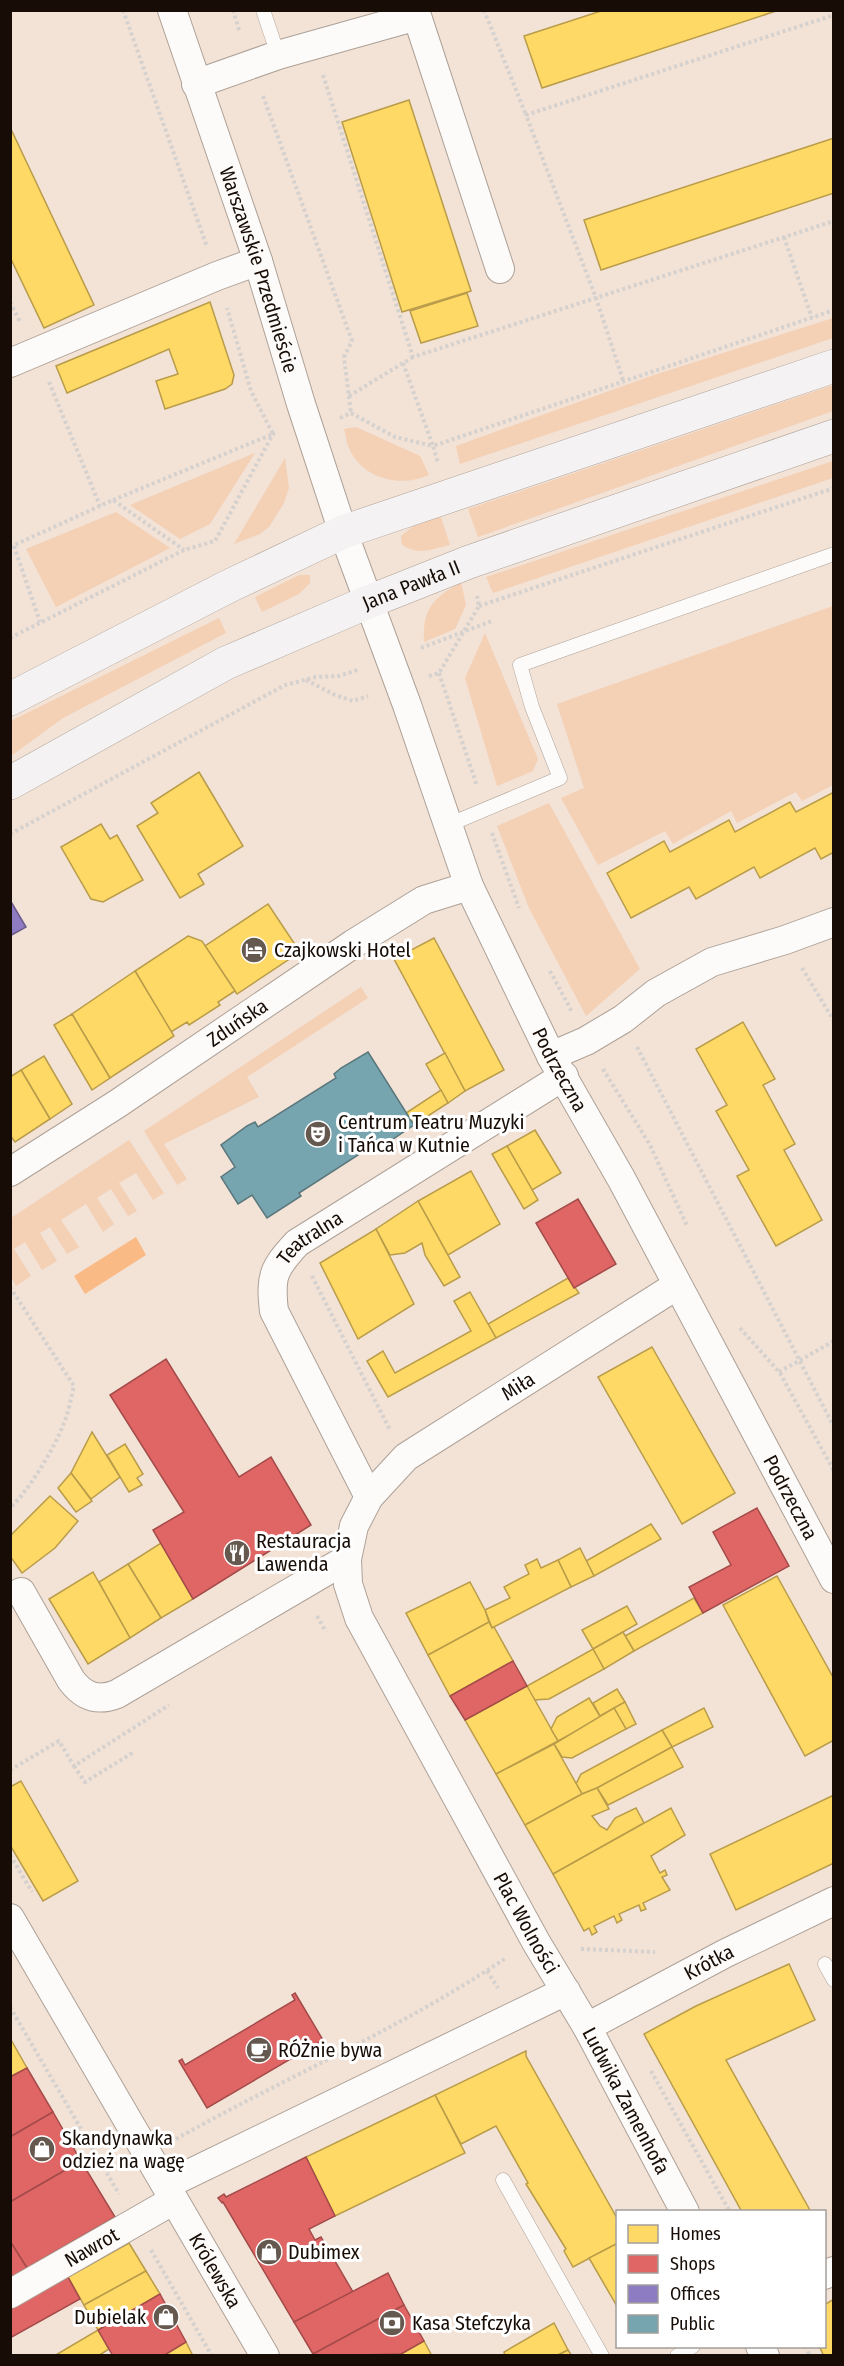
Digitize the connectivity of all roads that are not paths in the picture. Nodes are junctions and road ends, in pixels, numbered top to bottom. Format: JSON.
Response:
{"nodes":[{"id":1,"x":172,"y":10,"type":"edge"},
{"id":2,"x":263,"y":10,"type":"edge"},
{"id":3,"x":278,"y":55,"type":"junction"},
{"id":4,"x":196,"y":84,"type":"junction"},
{"id":5,"x":258,"y":261,"type":"junction"},
{"id":6,"x":500,"y":269,"type":"dead end"},
{"id":7,"x":10,"y":363,"type":"edge"},
{"id":8,"x":834,"y":366,"type":"edge"},
{"id":9,"x":834,"y":436,"type":"edge"},
{"id":10,"x":343,"y":532,"type":"junction"},
{"id":11,"x":834,"y":554,"type":"edge"},
{"id":12,"x":368,"y":602,"type":"junction"},
{"id":13,"x":10,"y":699,"type":"edge"},
{"id":14,"x":10,"y":783,"type":"edge"},
{"id":15,"x":448,"y":825,"type":"junction"},
{"id":16,"x":469,"y":886,"type":"junction"},
{"id":17,"x":834,"y":922,"type":"edge"},
{"id":18,"x":557,"y":1066,"type":"junction"},
{"id":19,"x":10,"y":1172,"type":"edge"},
{"id":20,"x":676,"y":1286,"type":"junction"},
{"id":21,"x":369,"y":1497,"type":"junction"},
{"id":22,"x":347,"y":1558,"type":"junction"},
{"id":23,"x":834,"y":1579,"type":"edge"},
{"id":24,"x":21,"y":1592,"type":"dead end"},
{"id":25,"x":834,"y":1900,"type":"edge"},
{"id":26,"x":10,"y":1918,"type":"edge"},
{"id":27,"x":825,"y":1964,"type":"dead end"},
{"id":28,"x":834,"y":1980,"type":"edge"},
{"id":29,"x":566,"y":1991,"type":"junction"},
{"id":30,"x":587,"y":2027,"type":"junction"},
{"id":31,"x":503,"y":2180,"type":"dead end"},
{"id":32,"x":170,"y":2193,"type":"junction"},
{"id":33,"x":685,"y":2210,"type":"edge"},
{"id":34,"x":10,"y":2294,"type":"edge"},
{"id":35,"x":265,"y":2355,"type":"edge"},
{"id":36,"x":602,"y":2355,"type":"edge"}],
"edges":[{"from":1,"to":4,"type":"street","name":"Warszawskie Przedmieście"},
{"from":2,"to":3,"type":"lane"},
{"from":3,"to":4,"type":"street"},
{"from":3,"to":6,"type":"street"},
{"from":4,"to":5,"type":"street","name":"Warszawskie Przedmieście"},
{"from":5,"to":7,"type":"street"},
{"from":5,"to":10,"type":"street","name":"Warszawskie Przedmieście"},
{"from":8,"to":10,"type":"street"},
{"from":9,"to":12,"type":"street","name":"Jana Pawła II"},
{"from":10,"to":12,"type":"street","name":"Podrzeczna"},
{"from":10,"to":13,"type":"street"},
{"from":11,"to":15,"type":"lane"},
{"from":12,"to":14,"type":"street","name":"Jana Pawła II"},
{"from":12,"to":15,"type":"street","name":"Podrzeczna"},
{"from":15,"to":16,"type":"street","name":"Podrzeczna"},
{"from":16,"to":18,"type":"street","name":"Podrzeczna"},
{"from":16,"to":19,"type":"street","name":"Zduńska"},
{"from":17,"to":18,"type":"street","name":"Teatralna"},
{"from":18,"to":20,"type":"street","name":"Podrzeczna"},
{"from":18,"to":21,"type":"street","name":"Teatralna"},
{"from":20,"to":21,"type":"street","name":"Miła"},
{"from":20,"to":23,"type":"street","name":"Podrzeczna"},
{"from":21,"to":22,"type":"street","name":"Plac Wolności"},
{"from":22,"to":24,"type":"street"},
{"from":22,"to":29,"type":"street","name":"Plac Wolności"},
{"from":25,"to":30,"type":"street","name":"Krótka"},
{"from":26,"to":32,"type":"street"},
{"from":27,"to":28,"type":"lane"},
{"from":29,"to":30,"type":"street","name":"Ludwika Zamenhofa"},
{"from":29,"to":32,"type":"street","name":"Plac Wolności"},
{"from":30,"to":33,"type":"street","name":"Ludwika Zamenhofa"},
{"from":31,"to":36,"type":"lane"},
{"from":32,"to":34,"type":"street","name":"Nawrot"},
{"from":32,"to":35,"type":"street","name":"Królewska"}]}
